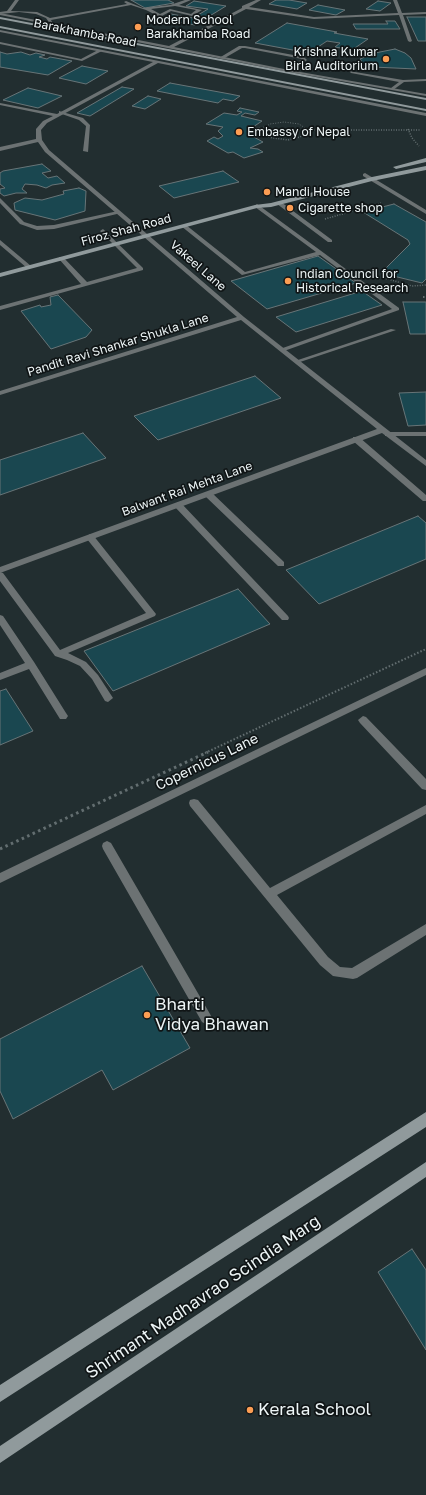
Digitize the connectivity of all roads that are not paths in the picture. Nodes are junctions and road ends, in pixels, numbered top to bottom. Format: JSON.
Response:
{"nodes":[{"id":1,"x":17,"y":0,"type":"edge"},
{"id":2,"x":122,"y":0,"type":"edge"},
{"id":3,"x":189,"y":0,"type":"edge"},
{"id":4,"x":259,"y":0,"type":"edge"},
{"id":5,"x":395,"y":0,"type":"edge"},
{"id":6,"x":131,"y":4,"type":"junction"},
{"id":7,"x":175,"y":5,"type":"junction"},
{"id":8,"x":243,"y":7,"type":"junction"},
{"id":9,"x":146,"y":9,"type":"junction"},
{"id":10,"x":10,"y":12,"type":"junction"},
{"id":11,"x":0,"y":13,"type":"edge"},
{"id":12,"x":400,"y":13,"type":"junction"},
{"id":13,"x":426,"y":13,"type":"edge"},
{"id":14,"x":0,"y":18,"type":"edge"},
{"id":15,"x":31,"y":20,"type":"junction"},
{"id":16,"x":51,"y":21,"type":"junction"},
{"id":17,"x":24,"y":23,"type":"junction"},
{"id":18,"x":0,"y":27,"type":"edge"},
{"id":19,"x":13,"y":30,"type":"junction"},
{"id":20,"x":0,"y":31,"type":"edge"},
{"id":21,"x":8,"y":32,"type":"junction"},
{"id":22,"x":0,"y":36,"type":"edge"},
{"id":23,"x":410,"y":41,"type":"dead end"},
{"id":24,"x":0,"y":42,"type":"edge"},
{"id":25,"x":169,"y":48,"type":"junction"},
{"id":26,"x":100,"y":51,"type":"junction"},
{"id":27,"x":221,"y":58,"type":"junction"},
{"id":28,"x":156,"y":62,"type":"junction"},
{"id":29,"x":352,"y":67,"type":"dead end"},
{"id":30,"x":289,"y":71,"type":"junction"},
{"id":31,"x":350,"y":72,"type":"junction"},
{"id":32,"x":341,"y":80,"type":"junction"},
{"id":33,"x":426,"y":80,"type":"edge"},
{"id":34,"x":403,"y":81,"type":"junction"},
{"id":35,"x":393,"y":89,"type":"junction"},
{"id":36,"x":426,"y":95,"type":"edge"},
{"id":37,"x":426,"y":99,"type":"edge"},
{"id":38,"x":0,"y":104,"type":"edge"},
{"id":39,"x":426,"y":110,"type":"edge"},
{"id":40,"x":59,"y":113,"type":"junction"},
{"id":41,"x":426,"y":116,"type":"edge"},
{"id":42,"x":39,"y":140,"type":"junction"},
{"id":43,"x":0,"y":148,"type":"edge"},
{"id":44,"x":86,"y":151,"type":"dead end"},
{"id":45,"x":426,"y":160,"type":"edge"},
{"id":46,"x":426,"y":168,"type":"edge"},
{"id":47,"x":365,"y":175,"type":"junction"},
{"id":48,"x":372,"y":179,"type":"junction"},
{"id":49,"x":0,"y":200,"type":"edge"},
{"id":50,"x":279,"y":203,"type":"junction"},
{"id":51,"x":257,"y":206,"type":"junction"},
{"id":52,"x":426,"y":212,"type":"edge"},
{"id":53,"x":118,"y":213,"type":"junction"},
{"id":54,"x":184,"y":226,"type":"junction"},
{"id":55,"x":103,"y":231,"type":"dead end"},
{"id":56,"x":146,"y":236,"type":"junction"},
{"id":57,"x":330,"y":241,"type":"dead end"},
{"id":58,"x":0,"y":242,"type":"edge"},
{"id":59,"x":116,"y":244,"type":"junction"},
{"id":60,"x":320,"y":253,"type":"junction"},
{"id":61,"x":61,"y":258,"type":"junction"},
{"id":62,"x":29,"y":267,"type":"junction"},
{"id":63,"x":0,"y":275,"type":"edge"},
{"id":64,"x":86,"y":285,"type":"junction"},
{"id":65,"x":0,"y":308,"type":"edge"},
{"id":66,"x":242,"y":318,"type":"junction"},
{"id":67,"x":393,"y":330,"type":"dead end"},
{"id":68,"x":282,"y":350,"type":"junction"},
{"id":69,"x":298,"y":361,"type":"junction"},
{"id":70,"x":0,"y":393,"type":"edge"},
{"id":71,"x":385,"y":432,"type":"junction"},
{"id":72,"x":426,"y":434,"type":"edge"},
{"id":73,"x":356,"y":439,"type":"junction"},
{"id":74,"x":426,"y":464,"type":"edge"},
{"id":75,"x":208,"y":494,"type":"junction"},
{"id":76,"x":426,"y":499,"type":"edge"},
{"id":77,"x":178,"y":505,"type":"junction"},
{"id":78,"x":90,"y":537,"type":"junction"},
{"id":79,"x":281,"y":564,"type":"dead end"},
{"id":80,"x":0,"y":570,"type":"edge"},
{"id":81,"x":0,"y":575,"type":"edge"},
{"id":82,"x":0,"y":618,"type":"edge"},
{"id":83,"x":285,"y":618,"type":"dead end"},
{"id":84,"x":58,"y":654,"type":"junction"},
{"id":85,"x":31,"y":664,"type":"junction"},
{"id":86,"x":426,"y":671,"type":"edge"},
{"id":87,"x":0,"y":677,"type":"edge"},
{"id":88,"x":108,"y":698,"type":"dead end"},
{"id":89,"x":63,"y":716,"type":"dead end"},
{"id":90,"x":363,"y":720,"type":"dead end"},
{"id":91,"x":426,"y":786,"type":"edge"},
{"id":92,"x":194,"y":803,"type":"dead end"},
{"id":93,"x":426,"y":809,"type":"edge"},
{"id":94,"x":107,"y":846,"type":"dead end"},
{"id":95,"x":0,"y":878,"type":"edge"},
{"id":96,"x":269,"y":894,"type":"junction"},
{"id":97,"x":426,"y":929,"type":"edge"},
{"id":98,"x":206,"y":1018,"type":"dead end"},
{"id":99,"x":426,"y":1119,"type":"edge"},
{"id":100,"x":426,"y":1169,"type":"edge"},
{"id":101,"x":0,"y":1394,"type":"edge"},
{"id":102,"x":0,"y":1454,"type":"edge"}],
"edges":[{"from":1,"to":10,"type":"street"},
{"from":2,"to":6,"type":"street"},
{"from":3,"to":7,"type":"street"},
{"from":4,"to":8,"type":"street"},
{"from":5,"to":12,"type":"street"},
{"from":6,"to":9,"type":"street"},
{"from":6,"to":16,"type":"street"},
{"from":7,"to":9,"type":"street"},
{"from":7,"to":9,"type":"street"},
{"from":8,"to":12,"type":"street"},
{"from":8,"to":25,"type":"street"},
{"from":10,"to":11,"type":"street"},
{"from":10,"to":16,"type":"street"},
{"from":11,"to":15,"type":"street"},
{"from":12,"to":13,"type":"street"},
{"from":12,"to":23,"type":"street"},
{"from":14,"to":17,"type":"main road","name":"Barakhamba Road"},
{"from":15,"to":16,"type":"street"},
{"from":15,"to":17,"type":"street"},
{"from":16,"to":25,"type":"street"},
{"from":17,"to":37,"type":"main road","name":"Barakhamba Road"},
{"from":18,"to":19,"type":"main road","name":"Barakhamba Road"},
{"from":19,"to":21,"type":"street"},
{"from":19,"to":39,"type":"main road","name":"Barakhamba Road"},
{"from":20,"to":21,"type":"street"},
{"from":21,"to":22,"type":"street"},
{"from":21,"to":26,"type":"street"},
{"from":24,"to":26,"type":"street"},
{"from":25,"to":27,"type":"street"},
{"from":26,"to":28,"type":"street"},
{"from":27,"to":30,"type":"street"},
{"from":27,"to":30,"type":"street"},
{"from":28,"to":40,"type":"street"},
{"from":28,"to":41,"type":"street"},
{"from":29,"to":31,"type":"street"},
{"from":30,"to":32,"type":"street"},
{"from":31,"to":32,"type":"street"},
{"from":31,"to":34,"type":"street"},
{"from":32,"to":35,"type":"street"},
{"from":33,"to":34,"type":"street"},
{"from":34,"to":35,"type":"street"},
{"from":35,"to":36,"type":"street"},
{"from":38,"to":40,"type":"street"},
{"from":40,"to":42,"type":"street"},
{"from":40,"to":44,"type":"street"},
{"from":42,"to":43,"type":"street"},
{"from":42,"to":53,"type":"street","name":"Vakeel Lane"},
{"from":45,"to":47,"type":"main road","name":"Firoz Shah Road"},
{"from":46,"to":48,"type":"main road","name":"Firoz Shah Road"},
{"from":47,"to":48,"type":"street"},
{"from":47,"to":51,"type":"main road","name":"Firoz Shah Road"},
{"from":48,"to":50,"type":"main road","name":"Firoz Shah Road"},
{"from":48,"to":52,"type":"street"},
{"from":49,"to":53,"type":"street"},
{"from":50,"to":51,"type":"main road","name":"Firoz Shah Road"},
{"from":50,"to":57,"type":"street"},
{"from":51,"to":54,"type":"main road","name":"Firoz Shah Road"},
{"from":51,"to":60,"type":"street"},
{"from":53,"to":56,"type":"street","name":"Vakeel Lane"},
{"from":54,"to":56,"type":"main road","name":"Firoz Shah Road"},
{"from":54,"to":60,"type":"street"},
{"from":55,"to":59,"type":"street"},
{"from":56,"to":59,"type":"main road","name":"Firoz Shah Road"},
{"from":56,"to":66,"type":"street","name":"Vakeel Lane"},
{"from":58,"to":62,"type":"street"},
{"from":59,"to":61,"type":"main road","name":"Firoz Shah Road"},
{"from":59,"to":64,"type":"street"},
{"from":60,"to":68,"type":"street"},
{"from":61,"to":62,"type":"main road","name":"Firoz Shah Road"},
{"from":61,"to":64,"type":"street"},
{"from":62,"to":63,"type":"main road","name":"Firoz Shah Road"},
{"from":64,"to":65,"type":"street"},
{"from":66,"to":68,"type":"street","name":"Vakeel Lane"},
{"from":66,"to":70,"type":"street","name":"Pandit Ravi Shankar Shukla Lane"},
{"from":67,"to":69,"type":"street"},
{"from":68,"to":69,"type":"street","name":"Vakeel Lane"},
{"from":69,"to":71,"type":"street","name":"Vakeel Lane"},
{"from":71,"to":72,"type":"street","name":"Balwant Rai Mehta Lane"},
{"from":71,"to":73,"type":"street","name":"Balwant Rai Mehta Lane"},
{"from":71,"to":74,"type":"street","name":"Vakeel Lane"},
{"from":73,"to":75,"type":"street","name":"Balwant Rai Mehta Lane"},
{"from":73,"to":76,"type":"street"},
{"from":75,"to":77,"type":"street","name":"Balwant Rai Mehta Lane"},
{"from":75,"to":79,"type":"street"},
{"from":77,"to":78,"type":"street","name":"Balwant Rai Mehta Lane"},
{"from":77,"to":83,"type":"street"},
{"from":78,"to":80,"type":"street","name":"Balwant Rai Mehta Lane"},
{"from":78,"to":84,"type":"street"},
{"from":81,"to":84,"type":"street"},
{"from":82,"to":85,"type":"street"},
{"from":84,"to":88,"type":"street"},
{"from":85,"to":87,"type":"street"},
{"from":85,"to":89,"type":"street"},
{"from":86,"to":95,"type":"street","name":"Copernicus Lane"},
{"from":90,"to":91,"type":"street"},
{"from":92,"to":96,"type":"street"},
{"from":93,"to":96,"type":"street"},
{"from":94,"to":98,"type":"street"},
{"from":96,"to":97,"type":"street"},
{"from":99,"to":101,"type":"main road","name":"Shrimant Madhavrao Scindia Marg"},
{"from":100,"to":102,"type":"main road","name":"Shrimant Madhavrao Scindia Marg"}]}
